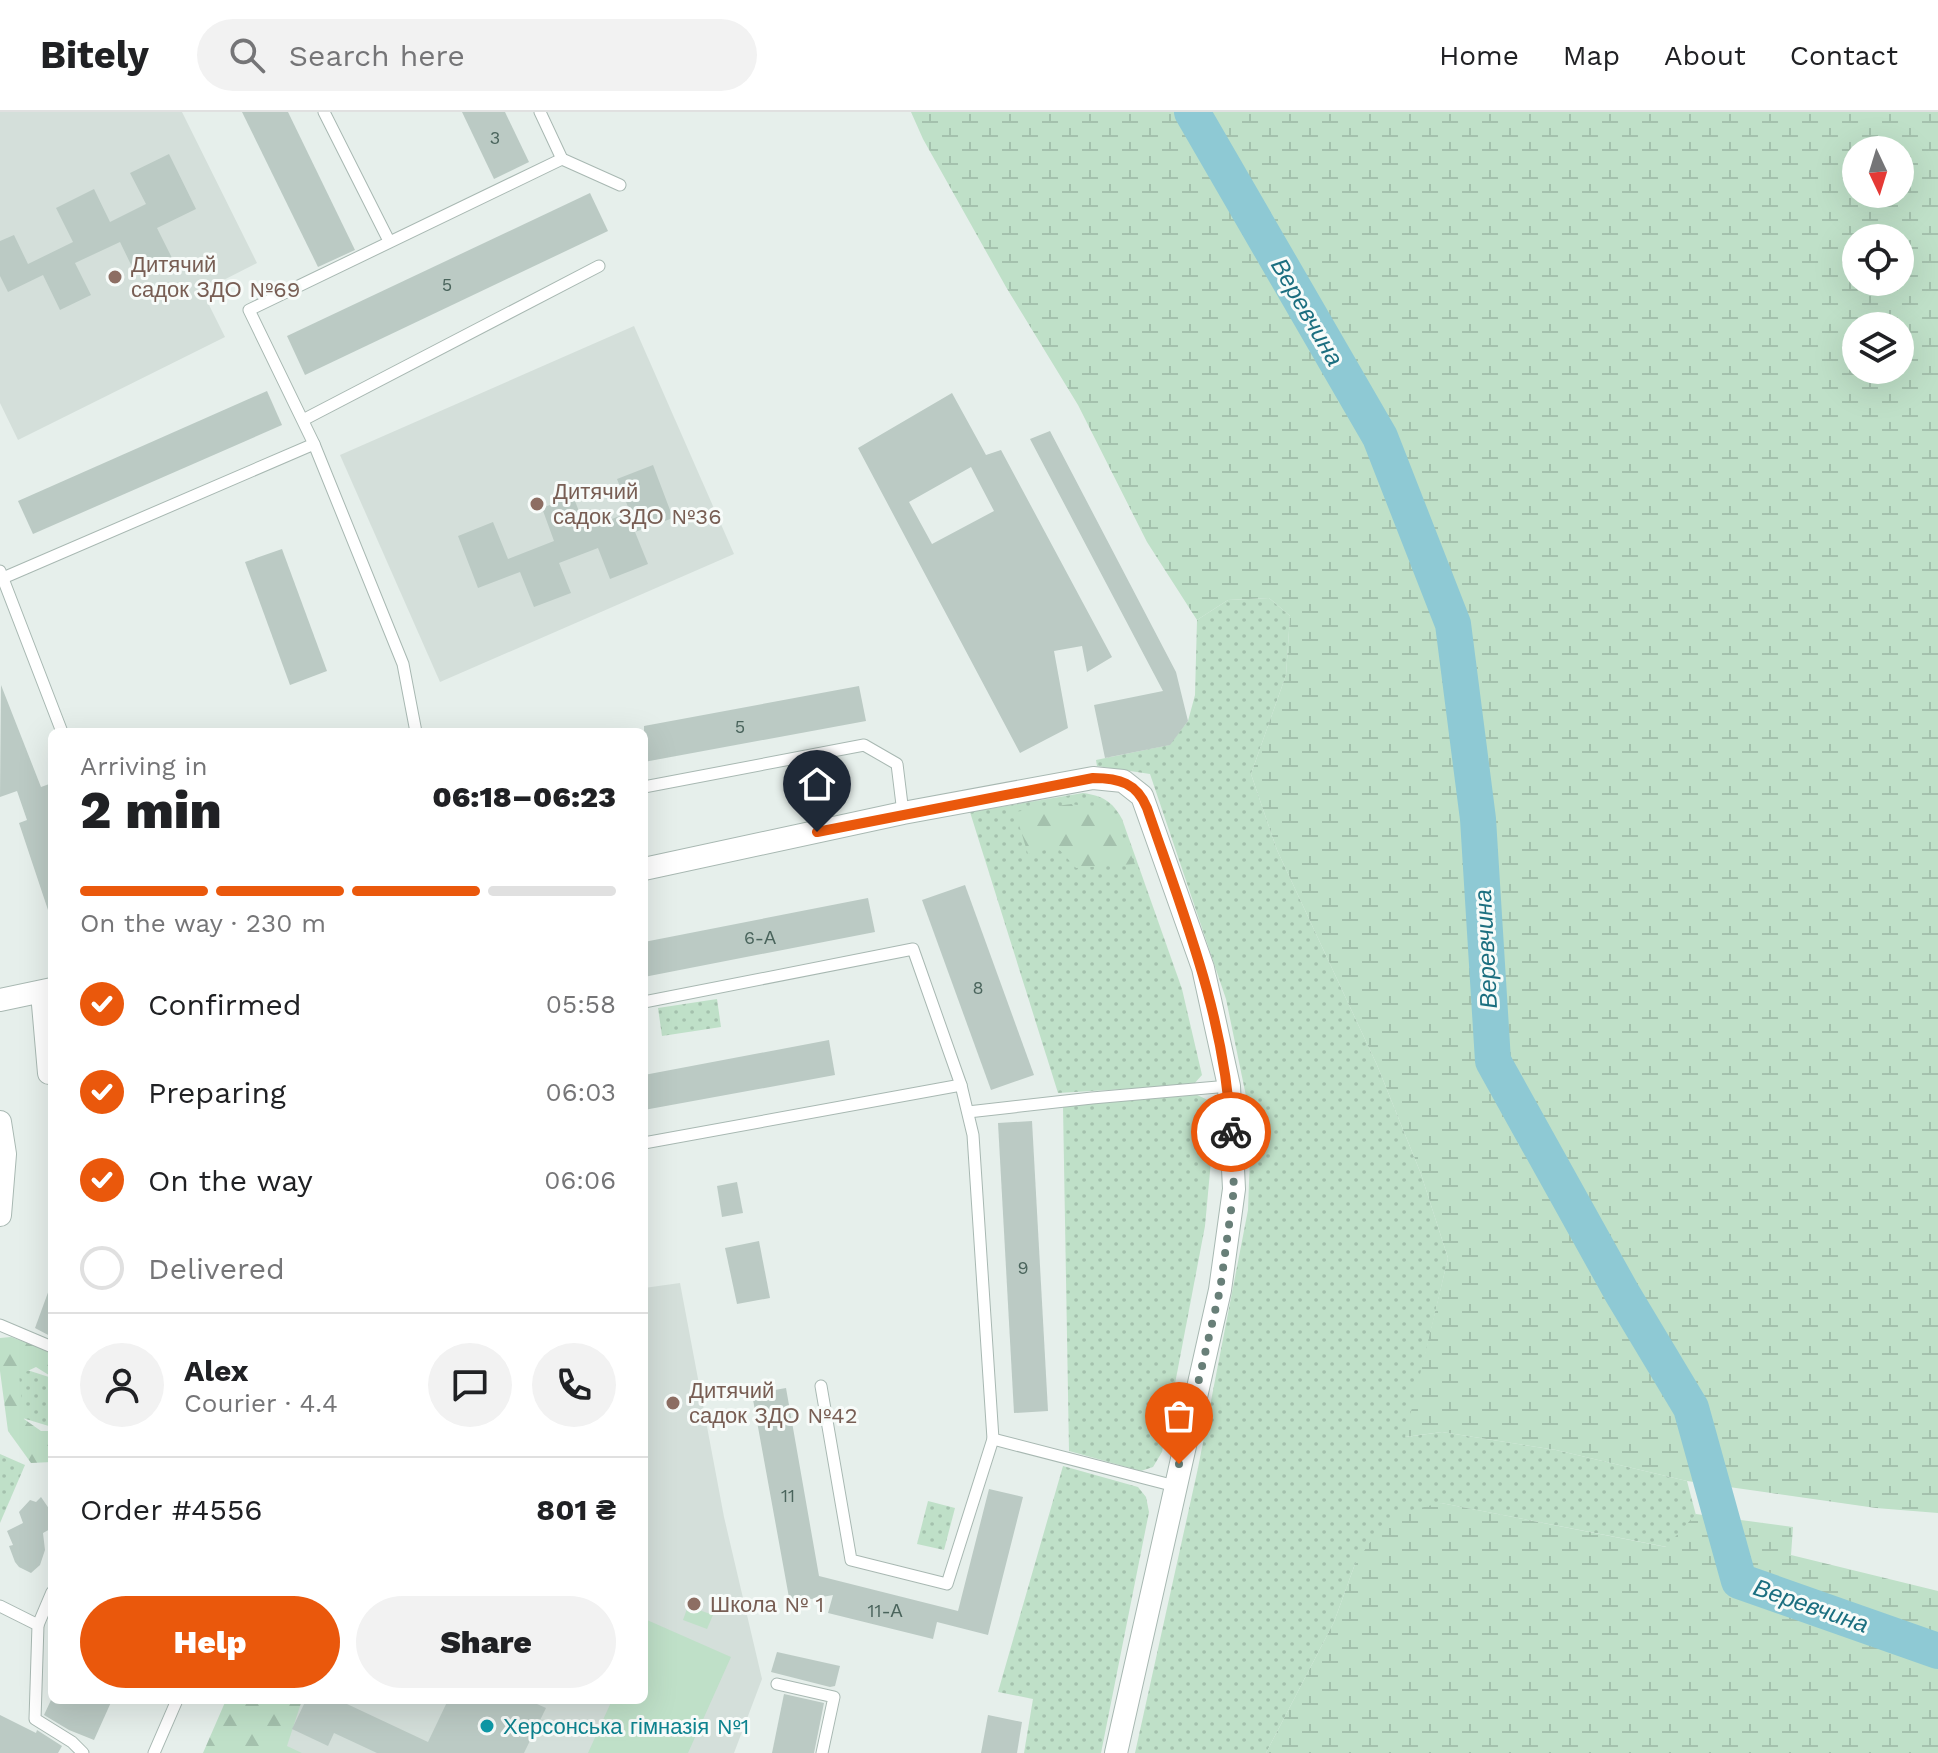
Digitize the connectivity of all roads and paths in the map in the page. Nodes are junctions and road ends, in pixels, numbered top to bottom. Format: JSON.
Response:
{"nodes":[{"id":1,"x":324,"y":112,"type":"edge"},
{"id":2,"x":540,"y":112,"type":"edge"},
{"id":3,"x":562,"y":159,"type":"junction"},
{"id":4,"x":620,"y":185,"type":"dead end"},
{"id":5,"x":389,"y":241,"type":"junction"},
{"id":6,"x":599,"y":266,"type":"dead end"},
{"id":7,"x":303,"y":420,"type":"junction"},
{"id":8,"x":314,"y":444,"type":"junction"},
{"id":9,"x":1,"y":574,"type":"edge"},
{"id":10,"x":60,"y":728,"type":"edge"},
{"id":11,"x":415,"y":728,"type":"edge"},
{"id":12,"x":648,"y":786,"type":"edge"},
{"id":13,"x":903,"y":813,"type":"junction"},
{"id":14,"x":648,"y":868,"type":"edge"},
{"id":15,"x":47,"y":991,"type":"edge"},
{"id":16,"x":0,"y":1000,"type":"edge"},
{"id":17,"x":648,"y":1001,"type":"edge"},
{"id":18,"x":48,"y":1032,"type":"edge"},
{"id":19,"x":961,"y":1085,"type":"junction"},
{"id":20,"x":1229,"y":1086,"type":"junction"},
{"id":21,"x":968,"y":1112,"type":"junction"},
{"id":22,"x":0,"y":1122,"type":"edge"},
{"id":23,"x":648,"y":1142,"type":"edge"},
{"id":24,"x":0,"y":1215,"type":"edge"},
{"id":25,"x":0,"y":1325,"type":"edge"},
{"id":26,"x":48,"y":1345,"type":"edge"},
{"id":27,"x":821,"y":1386,"type":"dead end"},
{"id":28,"x":993,"y":1439,"type":"junction"},
{"id":29,"x":1175,"y":1486,"type":"junction"},
{"id":30,"x":48,"y":1601,"type":"edge"},
{"id":31,"x":0,"y":1606,"type":"edge"},
{"id":32,"x":38,"y":1625,"type":"junction"},
{"id":33,"x":777,"y":1684,"type":"dead end"},
{"id":34,"x":175,"y":1704,"type":"edge"},
{"id":35,"x":83,"y":1753,"type":"edge"},
{"id":36,"x":154,"y":1753,"type":"edge"},
{"id":37,"x":822,"y":1753,"type":"edge"},
{"id":38,"x":1116,"y":1753,"type":"edge"}],
"edges":[{"from":1,"to":5,"type":"lane"},
{"from":2,"to":3,"type":"lane"},
{"from":3,"to":4,"type":"lane"},
{"from":3,"to":5,"type":"lane"},
{"from":5,"to":7,"type":"lane"},
{"from":6,"to":7,"type":"lane"},
{"from":7,"to":8,"type":"lane"},
{"from":8,"to":9,"type":"lane"},
{"from":8,"to":11,"type":"lane"},
{"from":9,"to":10,"type":"lane"},
{"from":12,"to":13,"type":"lane"},
{"from":13,"to":14,"type":"street"},
{"from":13,"to":20,"type":"street"},
{"from":15,"to":16,"type":"street"},
{"from":15,"to":18,"type":"street"},
{"from":17,"to":19,"type":"lane"},
{"from":19,"to":21,"type":"lane"},
{"from":19,"to":23,"type":"lane"},
{"from":20,"to":21,"type":"lane"},
{"from":20,"to":29,"type":"street"},
{"from":21,"to":28,"type":"lane"},
{"from":22,"to":24,"type":"street"},
{"from":25,"to":26,"type":"lane"},
{"from":27,"to":28,"type":"lane"},
{"from":28,"to":29,"type":"lane"},
{"from":29,"to":38,"type":"street"},
{"from":30,"to":32,"type":"lane"},
{"from":31,"to":32,"type":"lane"},
{"from":32,"to":35,"type":"lane"},
{"from":33,"to":37,"type":"lane"},
{"from":34,"to":36,"type":"lane"}]}
